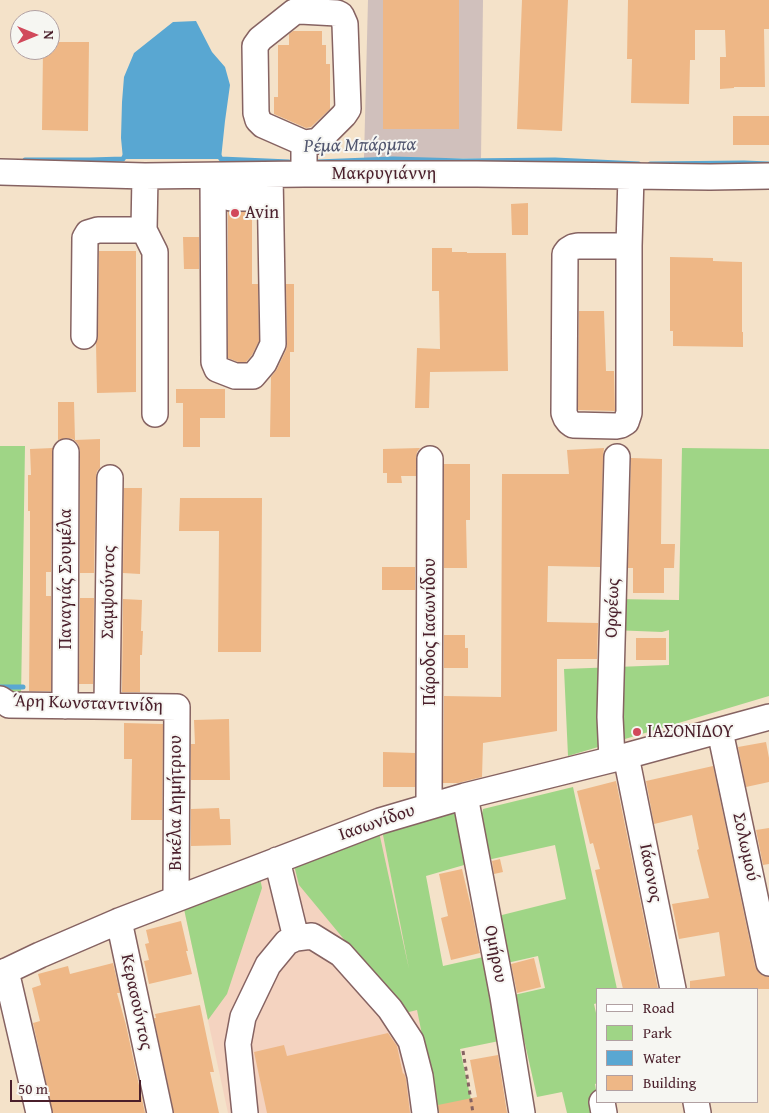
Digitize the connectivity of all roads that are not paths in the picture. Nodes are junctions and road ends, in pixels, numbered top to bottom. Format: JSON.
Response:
{"nodes":[{"id":1,"x":304,"y":143,"type":"junction"},
{"id":2,"x":0,"y":172,"type":"edge"},
{"id":3,"x":304,"y":174,"type":"junction"},
{"id":4,"x":267,"y":175,"type":"junction"},
{"id":5,"x":145,"y":176,"type":"junction"},
{"id":6,"x":631,"y":176,"type":"junction"},
{"id":7,"x":769,"y":176,"type":"edge"},
{"id":8,"x":220,"y":181,"type":"junction"},
{"id":9,"x":144,"y":230,"type":"junction"},
{"id":10,"x":629,"y":246,"type":"junction"},
{"id":11,"x":84,"y":336,"type":"dead end"},
{"id":12,"x":155,"y":414,"type":"dead end"},
{"id":13,"x":66,"y":452,"type":"dead end"},
{"id":14,"x":616,"y":457,"type":"dead end"},
{"id":15,"x":430,"y":459,"type":"dead end"},
{"id":16,"x":110,"y":478,"type":"dead end"},
{"id":17,"x":0,"y":698,"type":"edge"},
{"id":18,"x":65,"y":706,"type":"junction"},
{"id":19,"x":107,"y":706,"type":"junction"},
{"id":20,"x":177,"y":707,"type":"joint"},
{"id":21,"x":769,"y":717,"type":"edge"},
{"id":22,"x":720,"y":730,"type":"junction"},
{"id":23,"x":619,"y":758,"type":"junction"},
{"id":24,"x":465,"y":796,"type":"junction"},
{"id":25,"x":429,"y":805,"type":"junction"},
{"id":26,"x":277,"y":860,"type":"junction"},
{"id":27,"x":176,"y":898,"type":"junction"},
{"id":28,"x":118,"y":921,"type":"junction"},
{"id":29,"x":296,"y":938,"type":"junction"},
{"id":30,"x":769,"y":963,"type":"edge"},
{"id":31,"x":3,"y":973,"type":"edge"},
{"id":32,"x":673,"y":988,"type":"edge"},
{"id":33,"x":39,"y":1113,"type":"edge"},
{"id":34,"x":160,"y":1113,"type":"edge"},
{"id":35,"x":245,"y":1113,"type":"edge"},
{"id":36,"x":424,"y":1113,"type":"edge"},
{"id":37,"x":522,"y":1113,"type":"edge"}],
"edges":[{"from":1,"to":1,"type":"street"},
{"from":1,"to":3,"type":"street"},
{"from":2,"to":5,"type":"street","name":"Μακρυγιάννη"},
{"from":3,"to":4,"type":"street","name":"Μακρυγιάννη"},
{"from":3,"to":6,"type":"street","name":"Μακρυγιάννη"},
{"from":4,"to":8,"type":"street","name":"Μακρυγιάννη"},
{"from":4,"to":8,"type":"street"},
{"from":5,"to":8,"type":"street","name":"Μακρυγιάννη"},
{"from":5,"to":9,"type":"street"},
{"from":6,"to":7,"type":"street","name":"Μακρυγιάννη"},
{"from":6,"to":10,"type":"street"},
{"from":9,"to":11,"type":"street"},
{"from":9,"to":12,"type":"street"},
{"from":10,"to":10,"type":"street"},
{"from":13,"to":18,"type":"street","name":"Παναγιάς Σουμέλα"},
{"from":14,"to":23,"type":"street","name":"Ορφέως"},
{"from":15,"to":25,"type":"street","name":"Πάροδος Ιασωνίδου"},
{"from":16,"to":19,"type":"street","name":"Σαμψούντος"},
{"from":17,"to":18,"type":"street","name":"Άρη Κωνσταντινίδη"},
{"from":18,"to":19,"type":"street","name":"Άρη Κωνσταντινίδη"},
{"from":19,"to":20,"type":"street","name":"Άρη Κωνσταντινίδη"},
{"from":20,"to":27,"type":"street","name":"Βικέλα Δημήτριου"},
{"from":21,"to":22,"type":"street","name":"Ιασωνίδου"},
{"from":22,"to":23,"type":"street","name":"Ιασωνίδου"},
{"from":22,"to":30,"type":"street","name":"Σολωμού"},
{"from":23,"to":24,"type":"street","name":"Ιασωνίδου"},
{"from":23,"to":32,"type":"street","name":"Ιάσονος"},
{"from":24,"to":25,"type":"street","name":"Ιασωνίδου"},
{"from":24,"to":37,"type":"street","name":"Ομήρου"},
{"from":25,"to":26,"type":"street","name":"Ιασωνίδου"},
{"from":26,"to":27,"type":"street","name":"Ιασωνίδου"},
{"from":26,"to":29,"type":"street"},
{"from":27,"to":28,"type":"street","name":"Ιασωνίδου"},
{"from":28,"to":31,"type":"street","name":"Ιασωνίδου"},
{"from":28,"to":34,"type":"street","name":"Κερασούντος"},
{"from":29,"to":35,"type":"street"},
{"from":29,"to":36,"type":"street"},
{"from":31,"to":33,"type":"street"}]}
